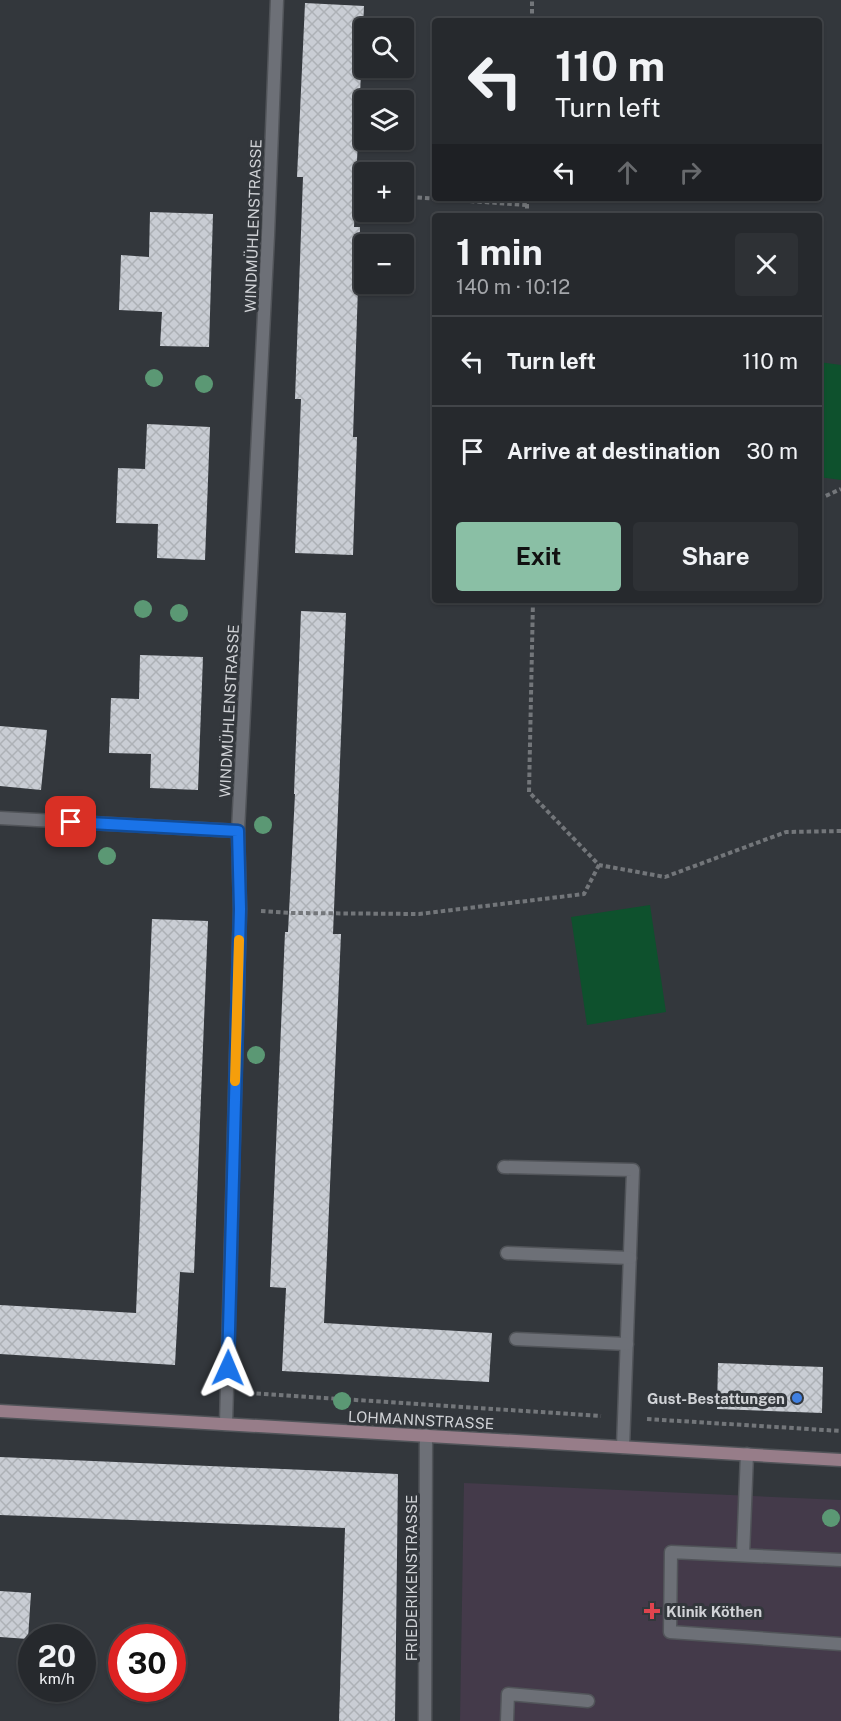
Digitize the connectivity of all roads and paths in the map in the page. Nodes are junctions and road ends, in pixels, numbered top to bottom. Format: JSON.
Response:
{"nodes":[{"id":1,"x":277,"y":0,"type":"edge"},
{"id":2,"x":532,"y":0,"type":"edge"},
{"id":3,"x":532,"y":18,"type":"edge"},
{"id":4,"x":414,"y":197,"type":"edge"},
{"id":5,"x":432,"y":199,"type":"edge"},
{"id":6,"x":468,"y":201,"type":"edge"},
{"id":7,"x":528,"y":201,"type":"edge"},
{"id":8,"x":527,"y":205,"type":"junction"},
{"id":9,"x":527,"y":213,"type":"edge"},
{"id":10,"x":841,"y":489,"type":"edge"},
{"id":11,"x":822,"y":498,"type":"edge"},
{"id":12,"x":533,"y":603,"type":"edge"},
{"id":13,"x":0,"y":818,"type":"edge"},
{"id":14,"x":238,"y":831,"type":"junction"},
{"id":15,"x":841,"y":831,"type":"edge"},
{"id":16,"x":599,"y":865,"type":"junction"},
{"id":17,"x":240,"y":909,"type":"junction"},
{"id":18,"x":504,"y":1167,"type":"dead end"},
{"id":19,"x":507,"y":1253,"type":"dead end"},
{"id":20,"x":630,"y":1258,"type":"junction"},
{"id":21,"x":516,"y":1339,"type":"dead end"},
{"id":22,"x":627,"y":1344,"type":"junction"},
{"id":23,"x":227,"y":1391,"type":"junction"},
{"id":24,"x":0,"y":1411,"type":"edge"},
{"id":25,"x":624,"y":1417,"type":"junction"},
{"id":26,"x":226,"y":1424,"type":"junction"},
{"id":27,"x":841,"y":1431,"type":"edge"},
{"id":28,"x":426,"y":1435,"type":"junction"},
{"id":29,"x":623,"y":1447,"type":"junction"},
{"id":30,"x":747,"y":1454,"type":"junction"},
{"id":31,"x":841,"y":1460,"type":"edge"},
{"id":32,"x":742,"y":1555,"type":"junction"},
{"id":33,"x":841,"y":1560,"type":"edge"},
{"id":34,"x":841,"y":1644,"type":"edge"},
{"id":35,"x":588,"y":1701,"type":"dead end"},
{"id":36,"x":425,"y":1721,"type":"edge"},
{"id":37,"x":507,"y":1721,"type":"edge"}],
"edges":[{"from":1,"to":14,"type":"street","name":"WINDMÜHLENSTRASSE"},
{"from":2,"to":3,"type":"path"},
{"from":4,"to":5,"type":"path"},
{"from":6,"to":8,"type":"path"},
{"from":7,"to":8,"type":"path"},
{"from":8,"to":9,"type":"path"},
{"from":10,"to":11,"type":"path"},
{"from":12,"to":16,"type":"path"},
{"from":13,"to":14,"type":"street"},
{"from":14,"to":17,"type":"street","name":"WINDMÜHLENSTRASSE"},
{"from":15,"to":16,"type":"path"},
{"from":16,"to":17,"type":"path"},
{"from":17,"to":23,"type":"street","name":"WINDMÜHLENSTRASSE"},
{"from":18,"to":20,"type":"street"},
{"from":19,"to":20,"type":"street"},
{"from":20,"to":22,"type":"street"},
{"from":21,"to":22,"type":"street"},
{"from":22,"to":25,"type":"street"},
{"from":23,"to":25,"type":"path"},
{"from":23,"to":26,"type":"street","name":"WINDMÜHLENSTRASSE"},
{"from":24,"to":26,"type":"main road","name":"LOHMANNSTRASSE"},
{"from":25,"to":27,"type":"path"},
{"from":25,"to":29,"type":"street"},
{"from":26,"to":28,"type":"main road","name":"LOHMANNSTRASSE"},
{"from":28,"to":29,"type":"main road","name":"LOHMANNSTRASSE"},
{"from":28,"to":36,"type":"street","name":"FRIEDERIKENSTRASSE"},
{"from":29,"to":30,"type":"main road","name":"LOHMANNSTRASSE"},
{"from":30,"to":31,"type":"main road","name":"LOHMANNSTRASSE"},
{"from":30,"to":32,"type":"street"},
{"from":32,"to":33,"type":"street"},
{"from":32,"to":34,"type":"street"},
{"from":35,"to":37,"type":"street"}]}
